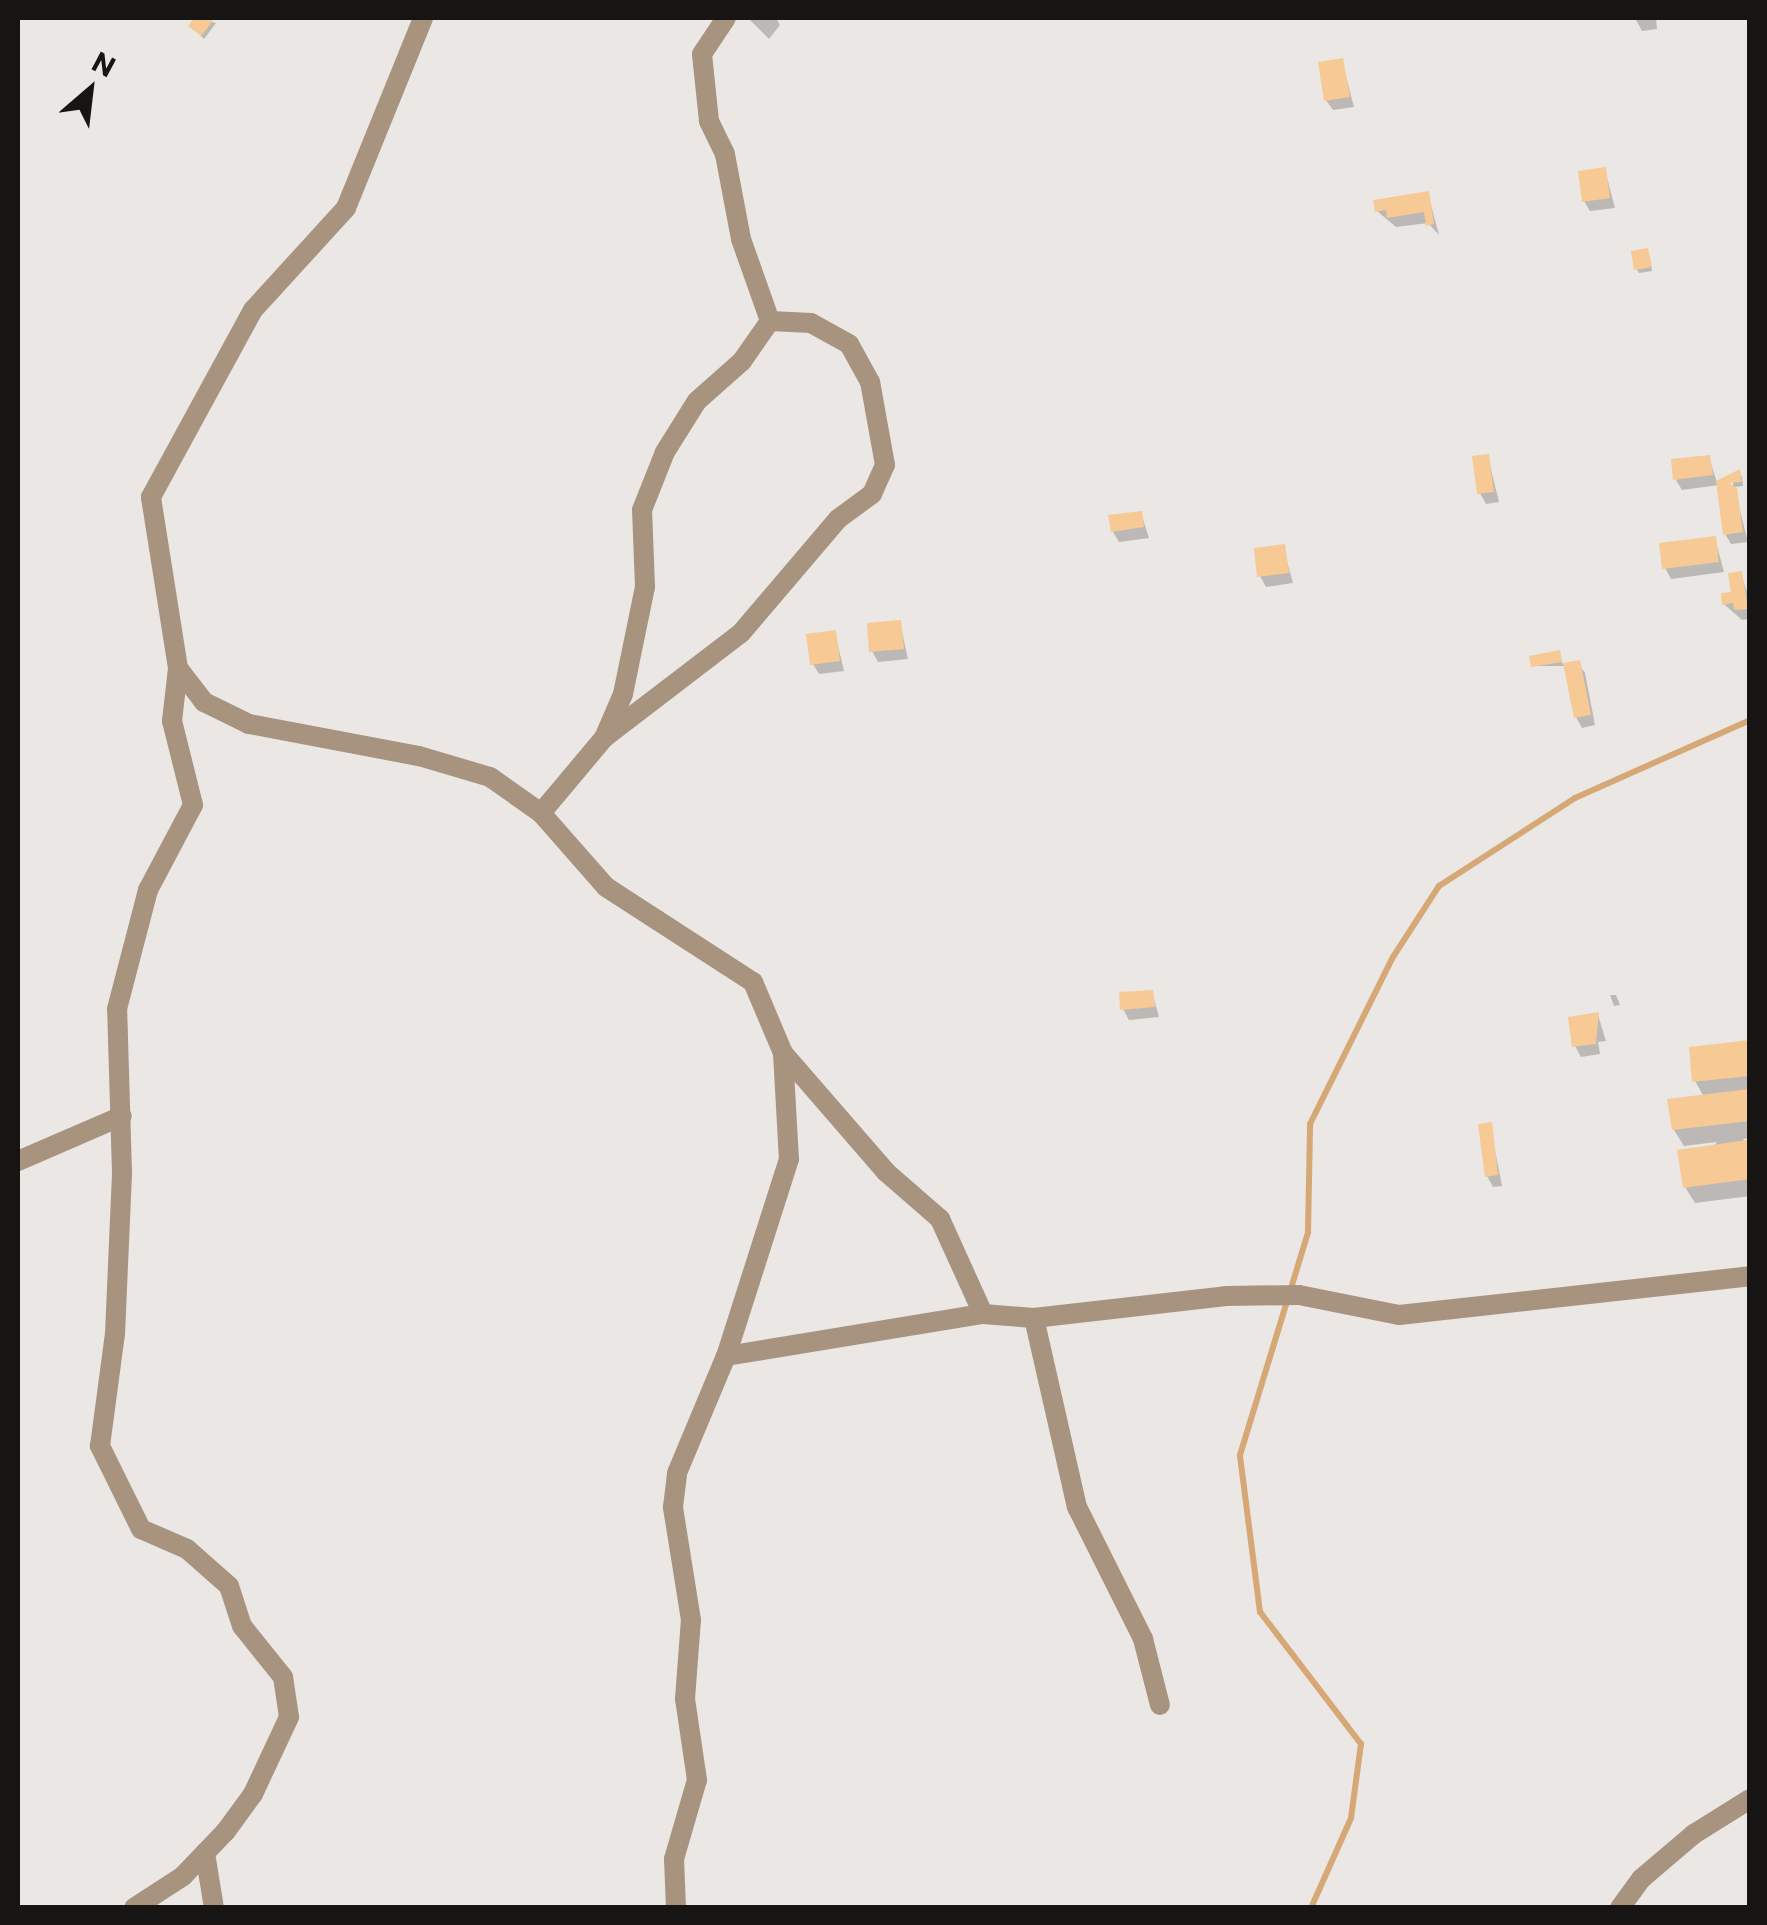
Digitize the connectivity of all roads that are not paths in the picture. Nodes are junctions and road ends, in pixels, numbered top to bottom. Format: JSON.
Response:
{"nodes":[{"id":1,"x":423,"y":18,"type":"edge"},
{"id":2,"x":726,"y":18,"type":"edge"},
{"id":3,"x":770,"y":321,"type":"junction"},
{"id":4,"x":178,"y":668,"type":"junction"},
{"id":5,"x":604,"y":738,"type":"junction"},
{"id":6,"x":541,"y":814,"type":"junction"},
{"id":7,"x":783,"y":1053,"type":"junction"},
{"id":8,"x":122,"y":1116,"type":"junction"},
{"id":9,"x":18,"y":1161,"type":"edge"},
{"id":10,"x":1750,"y":1276,"type":"edge"},
{"id":11,"x":983,"y":1314,"type":"junction"},
{"id":12,"x":1034,"y":1318,"type":"junction"},
{"id":13,"x":726,"y":1356,"type":"junction"},
{"id":14,"x":1160,"y":1705,"type":"dead end"},
{"id":15,"x":1750,"y":1799,"type":"edge"},
{"id":16,"x":205,"y":1853,"type":"junction"},
{"id":17,"x":134,"y":1908,"type":"edge"},
{"id":18,"x":214,"y":1908,"type":"edge"},
{"id":19,"x":676,"y":1908,"type":"edge"},
{"id":20,"x":1620,"y":1908,"type":"edge"}],
"edges":[{"from":1,"to":4,"type":"street"},
{"from":2,"to":3,"type":"street"},
{"from":3,"to":5,"type":"street"},
{"from":3,"to":5,"type":"street"},
{"from":4,"to":6,"type":"street"},
{"from":4,"to":8,"type":"street"},
{"from":5,"to":6,"type":"street"},
{"from":6,"to":7,"type":"street"},
{"from":7,"to":11,"type":"street"},
{"from":7,"to":13,"type":"street"},
{"from":8,"to":9,"type":"street"},
{"from":8,"to":16,"type":"street"},
{"from":10,"to":12,"type":"street"},
{"from":11,"to":12,"type":"street"},
{"from":11,"to":13,"type":"street"},
{"from":12,"to":14,"type":"street"},
{"from":13,"to":19,"type":"street"},
{"from":15,"to":20,"type":"street"},
{"from":16,"to":17,"type":"street"},
{"from":16,"to":18,"type":"street"}]}
